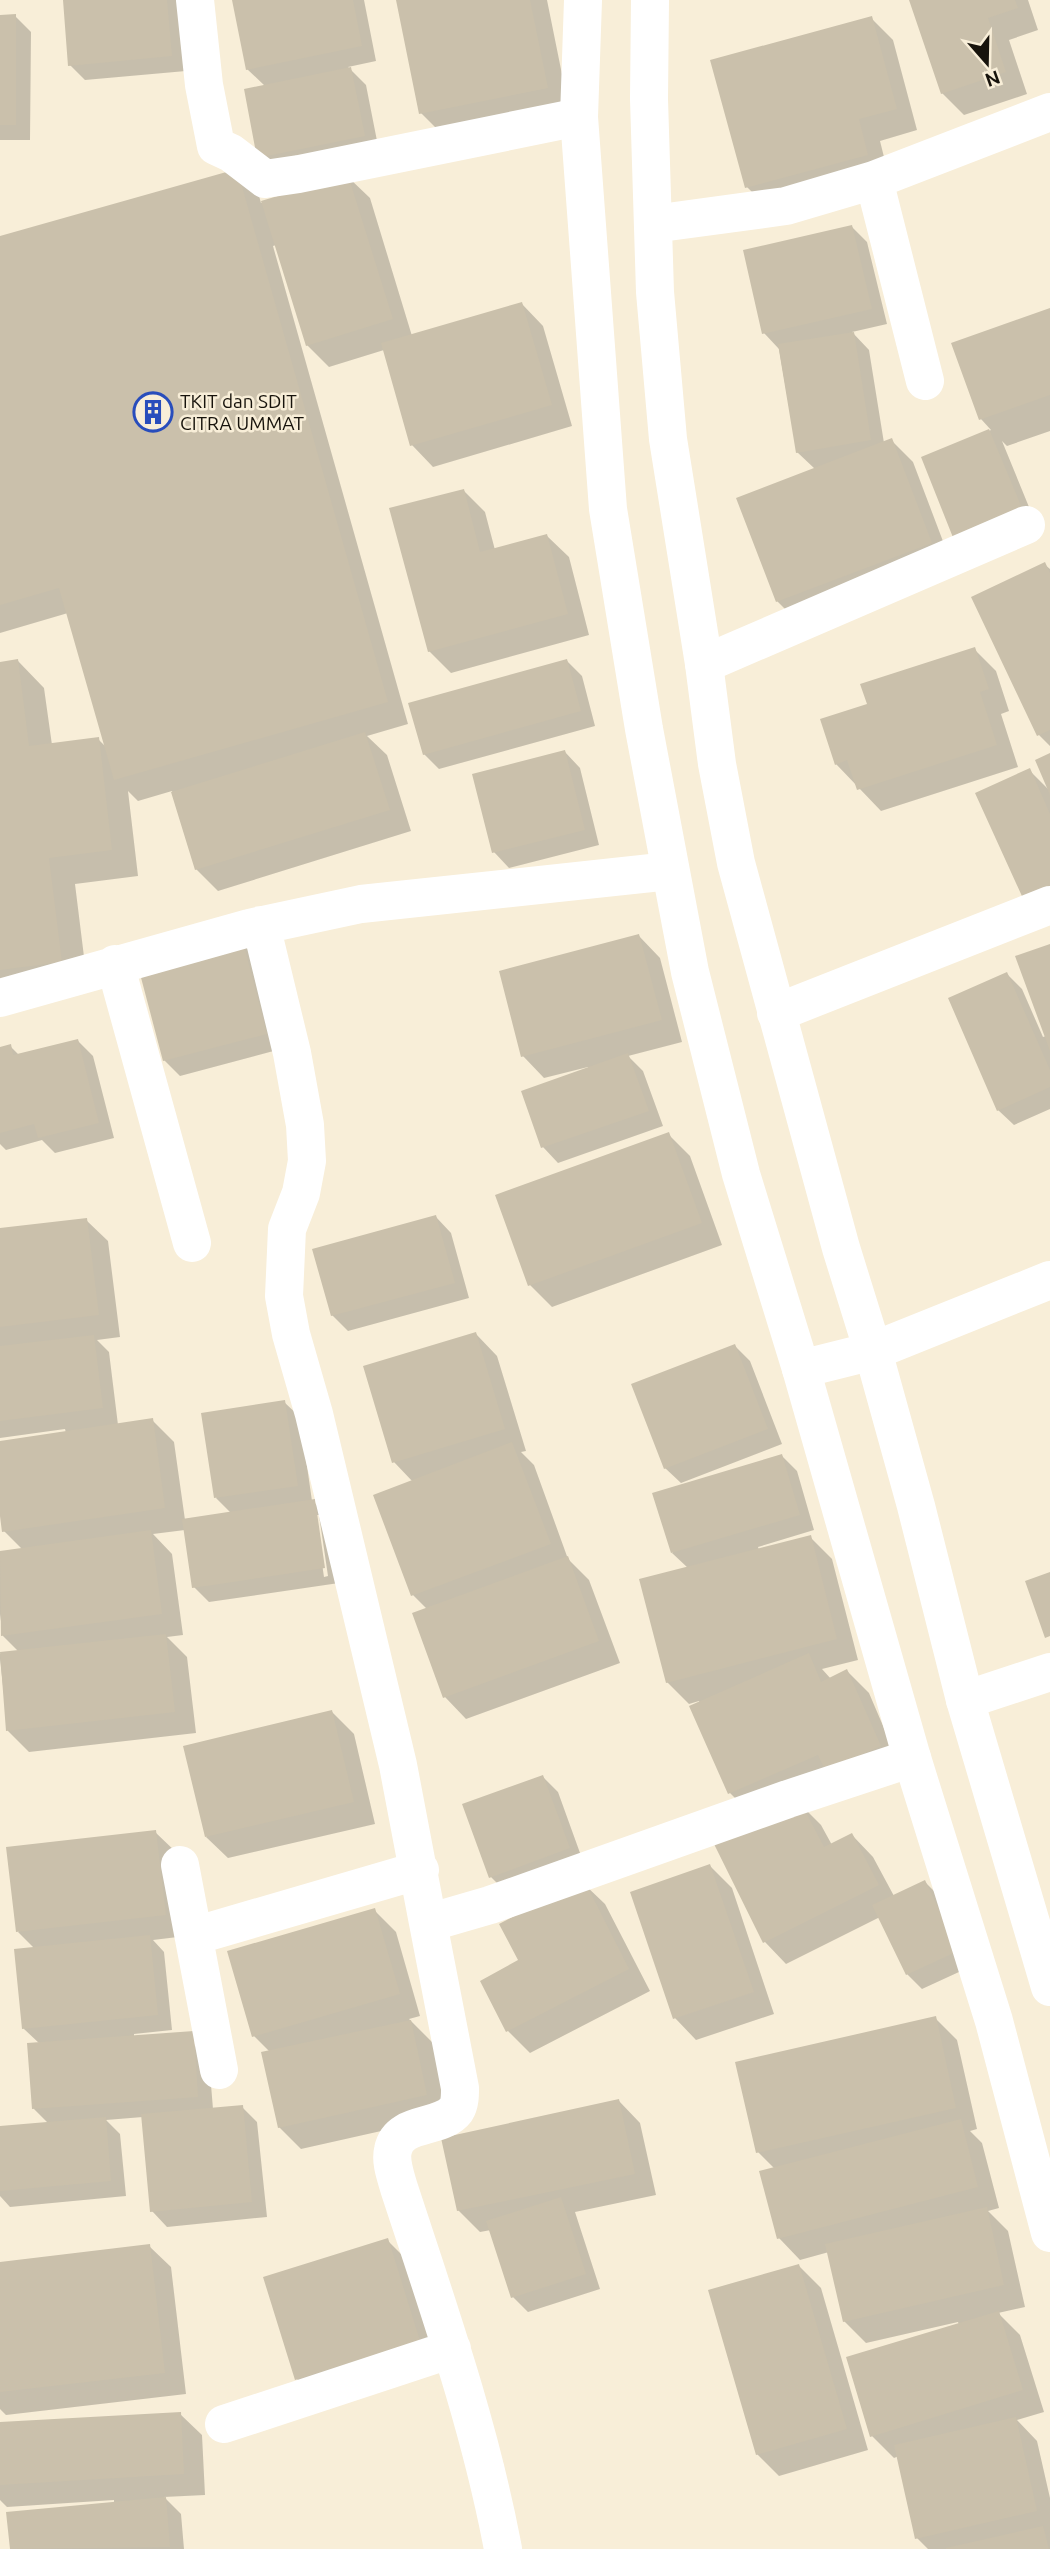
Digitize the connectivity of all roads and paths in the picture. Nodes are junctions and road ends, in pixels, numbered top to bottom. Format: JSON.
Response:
{"nodes":[{"id":1,"x":195,"y":0,"type":"edge"},
{"id":2,"x":583,"y":0,"type":"edge"},
{"id":3,"x":650,"y":0,"type":"edge"},
{"id":4,"x":1050,"y":112,"type":"edge"},
{"id":5,"x":579,"y":117,"type":"junction"},
{"id":6,"x":874,"y":180,"type":"junction"},
{"id":7,"x":653,"y":225,"type":"junction"},
{"id":8,"x":925,"y":381,"type":"dead end"},
{"id":9,"x":1026,"y":525,"type":"dead end"},
{"id":10,"x":704,"y":664,"type":"junction"},
{"id":11,"x":670,"y":871,"type":"junction"},
{"id":12,"x":1050,"y":905,"type":"edge"},
{"id":13,"x":261,"y":925,"type":"junction"},
{"id":14,"x":115,"y":964,"type":"junction"},
{"id":15,"x":0,"y":998,"type":"edge"},
{"id":16,"x":776,"y":1013,"type":"junction"},
{"id":17,"x":192,"y":1243,"type":"dead end"},
{"id":18,"x":1050,"y":1280,"type":"edge"},
{"id":19,"x":873,"y":1351,"type":"junction"},
{"id":20,"x":801,"y":1369,"type":"junction"},
{"id":21,"x":1050,"y":1672,"type":"edge"},
{"id":22,"x":965,"y":1700,"type":"junction"},
{"id":23,"x":912,"y":1758,"type":"junction"},
{"id":24,"x":180,"y":1865,"type":"dead end"},
{"id":25,"x":420,"y":1870,"type":"junction"},
{"id":26,"x":428,"y":1923,"type":"junction"},
{"id":27,"x":194,"y":1936,"type":"junction"},
{"id":28,"x":1050,"y":1987,"type":"edge"},
{"id":29,"x":219,"y":2070,"type":"dead end"},
{"id":30,"x":1050,"y":2233,"type":"edge"},
{"id":31,"x":452,"y":2349,"type":"junction"},
{"id":32,"x":224,"y":2424,"type":"dead end"},
{"id":33,"x":503,"y":2549,"type":"edge"}],
"edges":[{"from":1,"to":5,"type":"street"},
{"from":2,"to":5,"type":"street"},
{"from":3,"to":7,"type":"street"},
{"from":4,"to":6,"type":"street"},
{"from":5,"to":11,"type":"street"},
{"from":6,"to":7,"type":"street"},
{"from":6,"to":8,"type":"street"},
{"from":7,"to":10,"type":"street"},
{"from":9,"to":10,"type":"street"},
{"from":10,"to":16,"type":"street"},
{"from":11,"to":13,"type":"street"},
{"from":11,"to":20,"type":"street"},
{"from":12,"to":16,"type":"street"},
{"from":13,"to":14,"type":"street"},
{"from":13,"to":25,"type":"street"},
{"from":14,"to":15,"type":"street"},
{"from":14,"to":17,"type":"street"},
{"from":16,"to":19,"type":"street"},
{"from":18,"to":19,"type":"street"},
{"from":19,"to":20,"type":"street"},
{"from":19,"to":22,"type":"street"},
{"from":20,"to":23,"type":"street"},
{"from":21,"to":22,"type":"street"},
{"from":22,"to":28,"type":"street"},
{"from":23,"to":26,"type":"street"},
{"from":23,"to":30,"type":"street"},
{"from":24,"to":27,"type":"street"},
{"from":25,"to":26,"type":"street"},
{"from":25,"to":27,"type":"street"},
{"from":26,"to":31,"type":"street"},
{"from":27,"to":29,"type":"street"},
{"from":31,"to":32,"type":"street"},
{"from":31,"to":33,"type":"street"}]}
